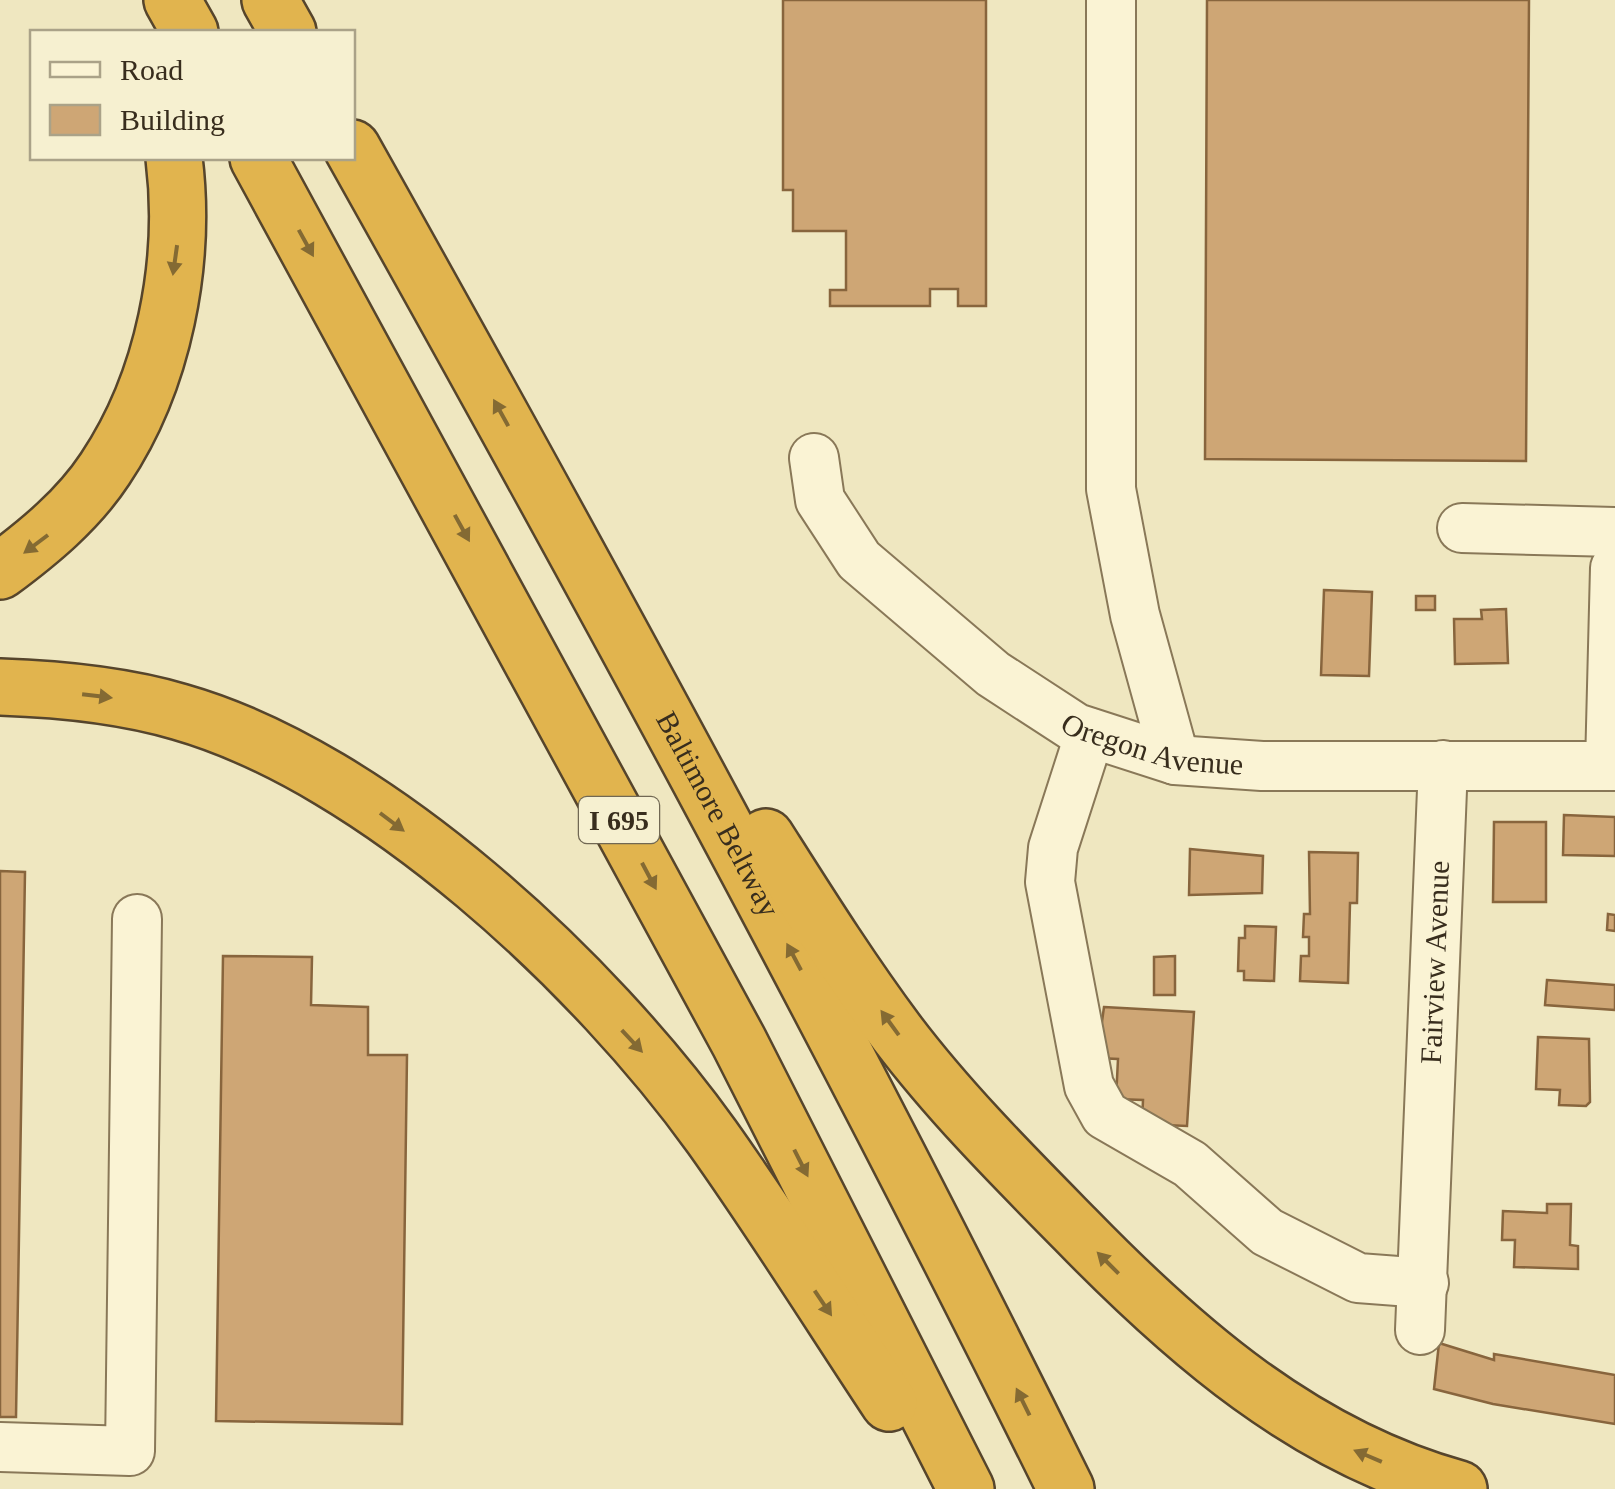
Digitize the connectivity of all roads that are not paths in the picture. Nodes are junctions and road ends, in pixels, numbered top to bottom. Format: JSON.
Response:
{"nodes":[{"id":1,"x":138,"y":0,"type":"edge"},
{"id":2,"x":172,"y":0,"type":"edge"},
{"id":3,"x":270,"y":0,"type":"edge"},
{"id":4,"x":1111,"y":0,"type":"edge"},
{"id":5,"x":146,"y":30,"type":"edge"},
{"id":6,"x":189,"y":30,"type":"edge"},
{"id":7,"x":287,"y":30,"type":"edge"},
{"id":8,"x":355,"y":153,"type":"edge"},
{"id":9,"x":174,"y":160,"type":"edge"},
{"id":10,"x":259,"y":160,"type":"edge"},
{"id":11,"x":814,"y":458,"type":"dead end"},
{"id":12,"x":549,"y":498,"type":"junction"},
{"id":13,"x":1462,"y":528,"type":"dead end"},
{"id":14,"x":1615,"y":532,"type":"edge"},
{"id":15,"x":1615,"y":568,"type":"edge"},
{"id":16,"x":0,"y":571,"type":"edge"},
{"id":17,"x":0,"y":687,"type":"edge"},
{"id":18,"x":1090,"y":733,"type":"junction"},
{"id":19,"x":1174,"y":760,"type":"junction"},
{"id":20,"x":1443,"y":765,"type":"junction"},
{"id":21,"x":1612,"y":766,"type":"edge"},
{"id":22,"x":137,"y":919,"type":"dead end"},
{"id":23,"x":1424,"y":1283,"type":"junction"},
{"id":24,"x":1420,"y":1330,"type":"dead end"},
{"id":25,"x":0,"y":1448,"type":"edge"},
{"id":26,"x":946,"y":1489,"type":"edge"},
{"id":27,"x":966,"y":1489,"type":"edge"},
{"id":28,"x":1066,"y":1489,"type":"edge"},
{"id":29,"x":1459,"y":1489,"type":"edge"}],
"edges":[{"from":1,"to":5,"type":"highway"},
{"from":2,"to":6,"type":"highway"},
{"from":3,"to":7,"type":"highway"},
{"from":4,"to":19,"type":"street"},
{"from":12,"to":8,"type":"highway","name":"Baltimore Beltway","number":"I 695","one_way":true},
{"from":9,"to":16,"type":"highway","one_way":true},
{"from":10,"to":27,"type":"highway","number":"I 695","one_way":true},
{"from":11,"to":18,"type":"street","name":"Oregon Avenue"},
{"from":28,"to":12,"type":"highway","name":"Baltimore Beltway","number":"I 695","one_way":true},
{"from":29,"to":12,"type":"highway","one_way":true},
{"from":13,"to":14,"type":"street"},
{"from":15,"to":21,"type":"street"},
{"from":17,"to":26,"type":"highway","one_way":true},
{"from":18,"to":19,"type":"street","name":"Oregon Avenue"},
{"from":18,"to":23,"type":"street"},
{"from":19,"to":20,"type":"street","name":"Oregon Avenue"},
{"from":20,"to":21,"type":"street","name":"Oregon Avenue"},
{"from":20,"to":23,"type":"street","name":"Fairview Avenue"},
{"from":22,"to":25,"type":"street"},
{"from":23,"to":24,"type":"street","name":"Fairview Avenue"}]}
